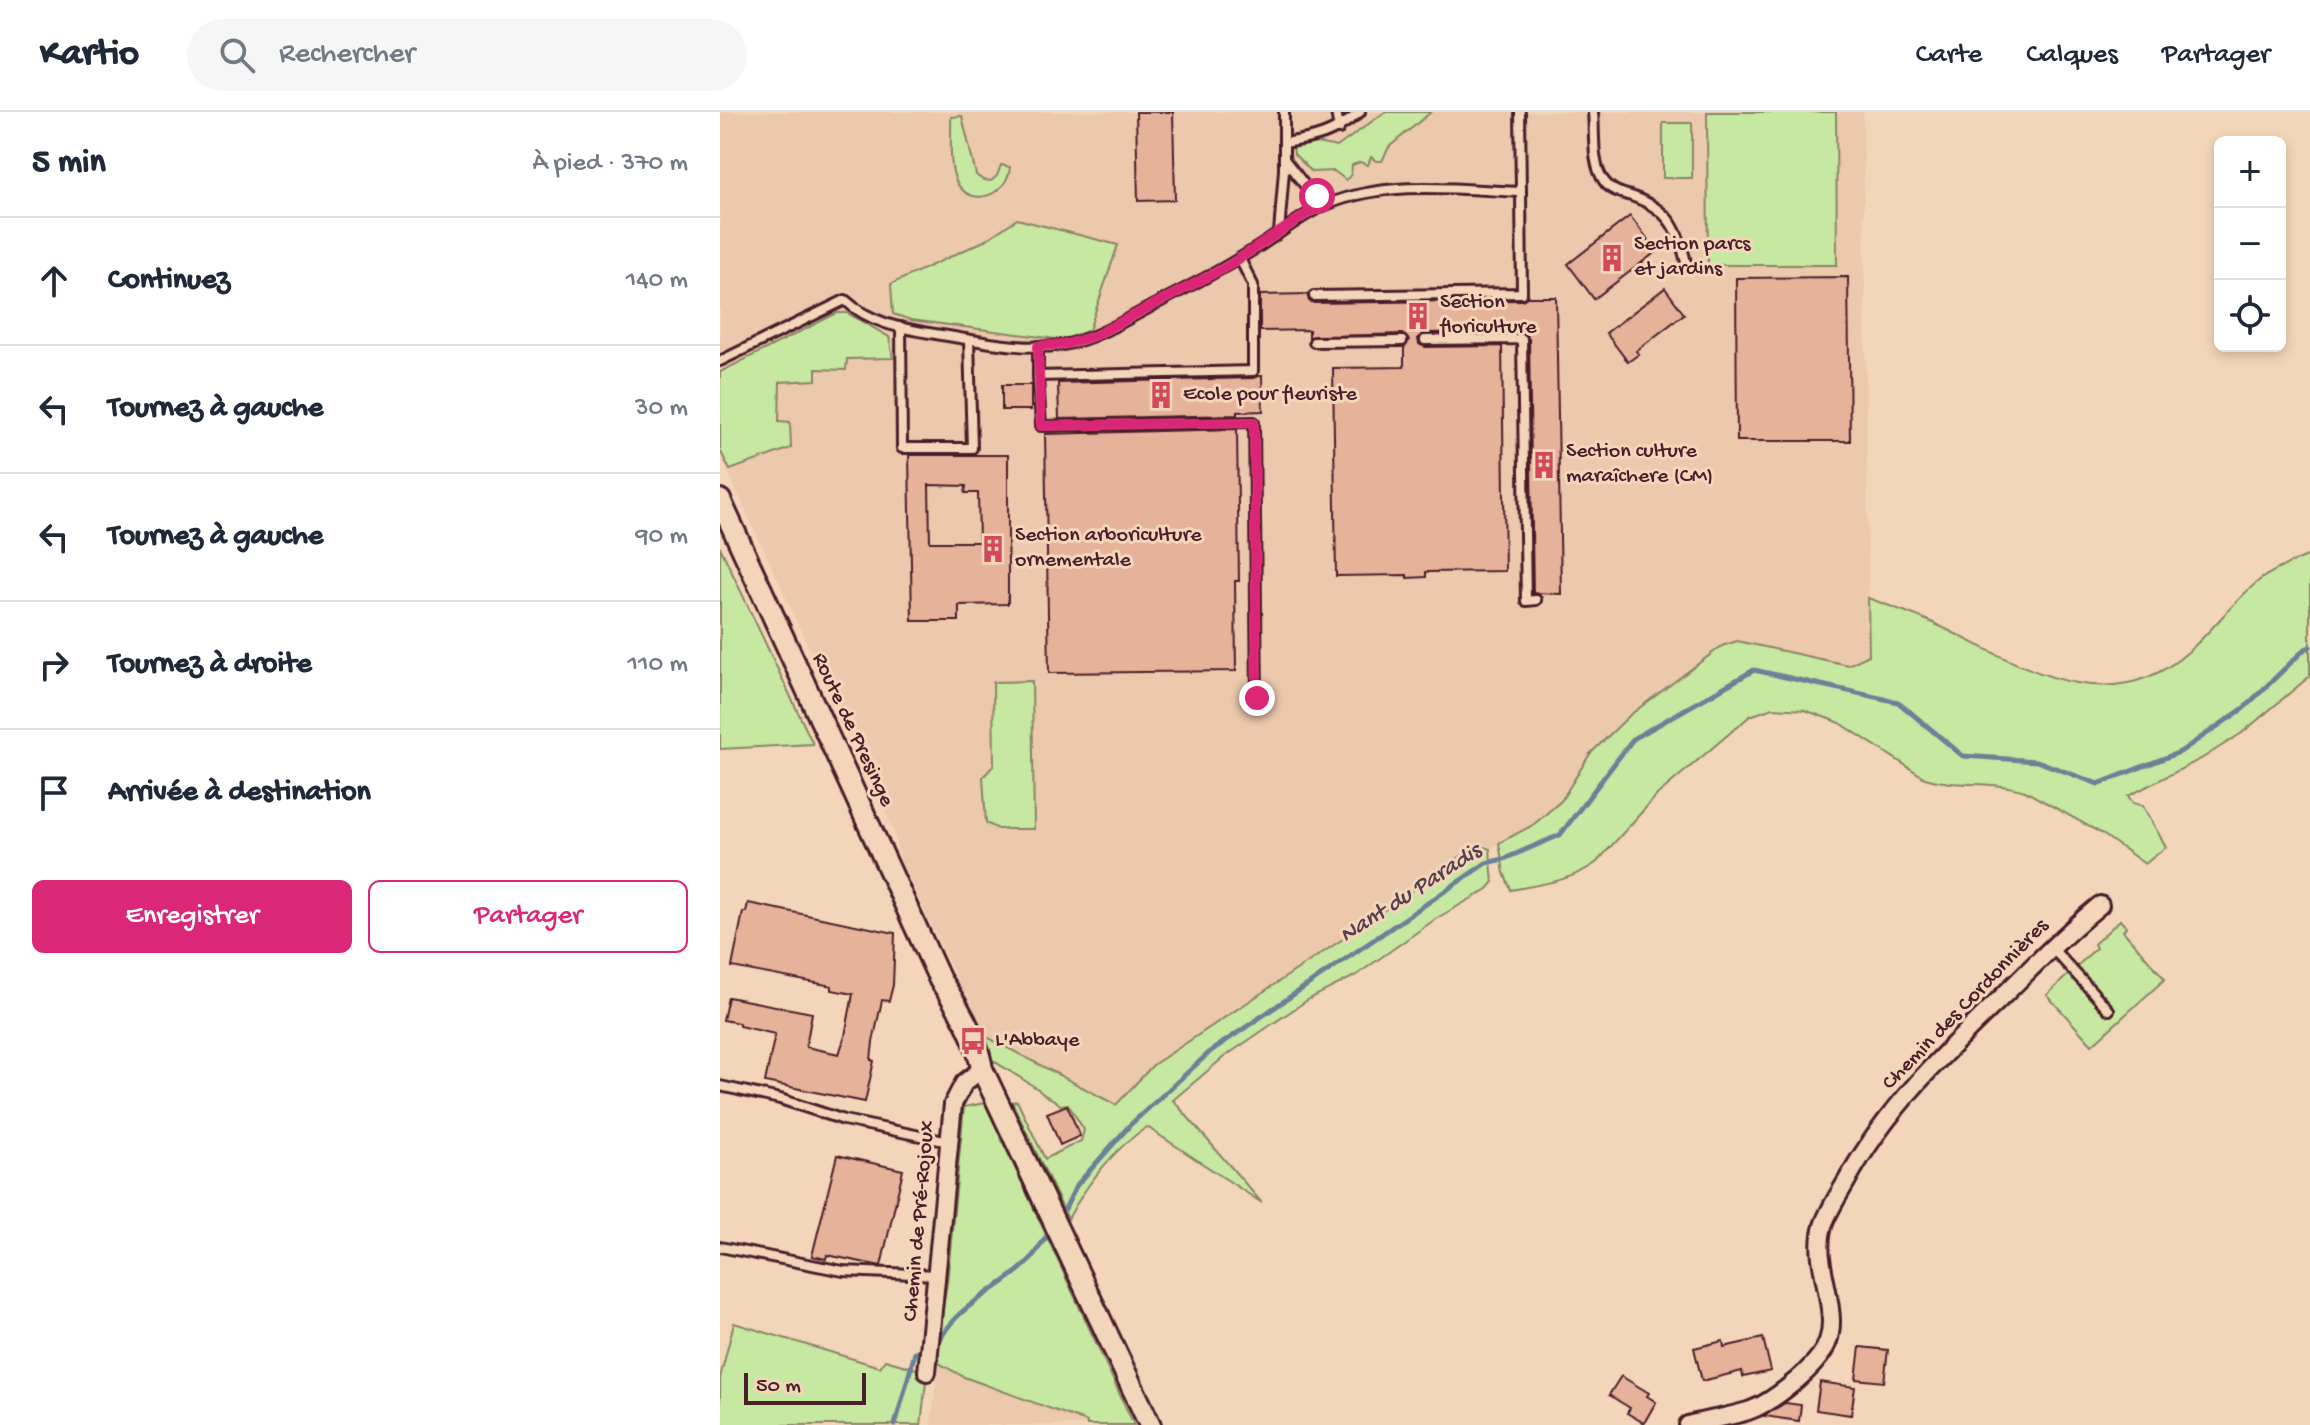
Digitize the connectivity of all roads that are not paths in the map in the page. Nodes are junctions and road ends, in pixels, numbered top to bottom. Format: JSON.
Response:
{"nodes":[{"id":1,"x":1284,"y":112,"type":"edge"},
{"id":2,"x":1336,"y":112,"type":"edge"},
{"id":3,"x":1360,"y":112,"type":"edge"},
{"id":4,"x":1520,"y":112,"type":"edge"},
{"id":5,"x":1593,"y":112,"type":"edge"},
{"id":6,"x":1339,"y":129,"type":"junction"},
{"id":7,"x":1284,"y":143,"type":"junction"},
{"id":8,"x":1284,"y":159,"type":"junction"},
{"id":9,"x":1521,"y":192,"type":"junction"},
{"id":10,"x":1328,"y":204,"type":"junction"},
{"id":11,"x":1279,"y":233,"type":"junction"},
{"id":12,"x":1240,"y":259,"type":"junction"},
{"id":13,"x":1687,"y":266,"type":"dead end"},
{"id":14,"x":1314,"y":296,"type":"dead end"},
{"id":15,"x":901,"y":327,"type":"junction"},
{"id":16,"x":969,"y":340,"type":"junction"},
{"id":17,"x":1425,"y":340,"type":"dead end"},
{"id":18,"x":1402,"y":341,"type":"dead end"},
{"id":19,"x":1314,"y":342,"type":"dead end"},
{"id":20,"x":1038,"y":346,"type":"junction"},
{"id":21,"x":720,"y":361,"type":"edge"},
{"id":22,"x":1038,"y":376,"type":"junction"},
{"id":23,"x":720,"y":500,"type":"edge"},
{"id":24,"x":1536,"y":600,"type":"dead end"},
{"id":25,"x":1257,"y":698,"type":"dead end"},
{"id":26,"x":2100,"y":905,"type":"dead end"},
{"id":27,"x":2052,"y":948,"type":"junction"},
{"id":28,"x":2109,"y":1010,"type":"dead end"},
{"id":29,"x":982,"y":1069,"type":"junction"},
{"id":30,"x":720,"y":1086,"type":"edge"},
{"id":31,"x":949,"y":1142,"type":"junction"},
{"id":32,"x":720,"y":1247,"type":"edge"},
{"id":33,"x":938,"y":1275,"type":"junction"},
{"id":34,"x":927,"y":1372,"type":"dead end"},
{"id":35,"x":1150,"y":1425,"type":"edge"},
{"id":36,"x":1688,"y":1425,"type":"edge"}],
"edges":[{"from":1,"to":7,"type":"lane"},
{"from":2,"to":6,"type":"lane"},
{"from":3,"to":6,"type":"lane"},
{"from":4,"to":9,"type":"lane"},
{"from":5,"to":13,"type":"lane"},
{"from":6,"to":7,"type":"lane"},
{"from":7,"to":8,"type":"lane"},
{"from":8,"to":10,"type":"lane"},
{"from":8,"to":11,"type":"lane"},
{"from":9,"to":10,"type":"lane"},
{"from":9,"to":14,"type":"lane"},
{"from":10,"to":11,"type":"lane"},
{"from":11,"to":12,"type":"lane"},
{"from":12,"to":20,"type":"lane"},
{"from":12,"to":22,"type":"lane"},
{"from":15,"to":16,"type":"lane"},
{"from":15,"to":16,"type":"lane"},
{"from":15,"to":21,"type":"lane"},
{"from":16,"to":20,"type":"lane"},
{"from":17,"to":24,"type":"lane"},
{"from":18,"to":19,"type":"lane"},
{"from":20,"to":22,"type":"lane"},
{"from":22,"to":25,"type":"lane"},
{"from":23,"to":29,"type":"street","name":"Route de Presinge"},
{"from":26,"to":27,"type":"street","name":"Chemin des Cordonnières"},
{"from":27,"to":28,"type":"lane"},
{"from":27,"to":36,"type":"street","name":"Chemin des Cordonnières"},
{"from":29,"to":31,"type":"street","name":"Chemin de Pré-Rojoux"},
{"from":29,"to":35,"type":"street","name":"Route de Presinge"},
{"from":30,"to":31,"type":"lane"},
{"from":31,"to":33,"type":"street","name":"Chemin de Pré-Rojoux"},
{"from":32,"to":33,"type":"lane"},
{"from":33,"to":34,"type":"street","name":"Chemin de Pré-Rojoux"}]}
